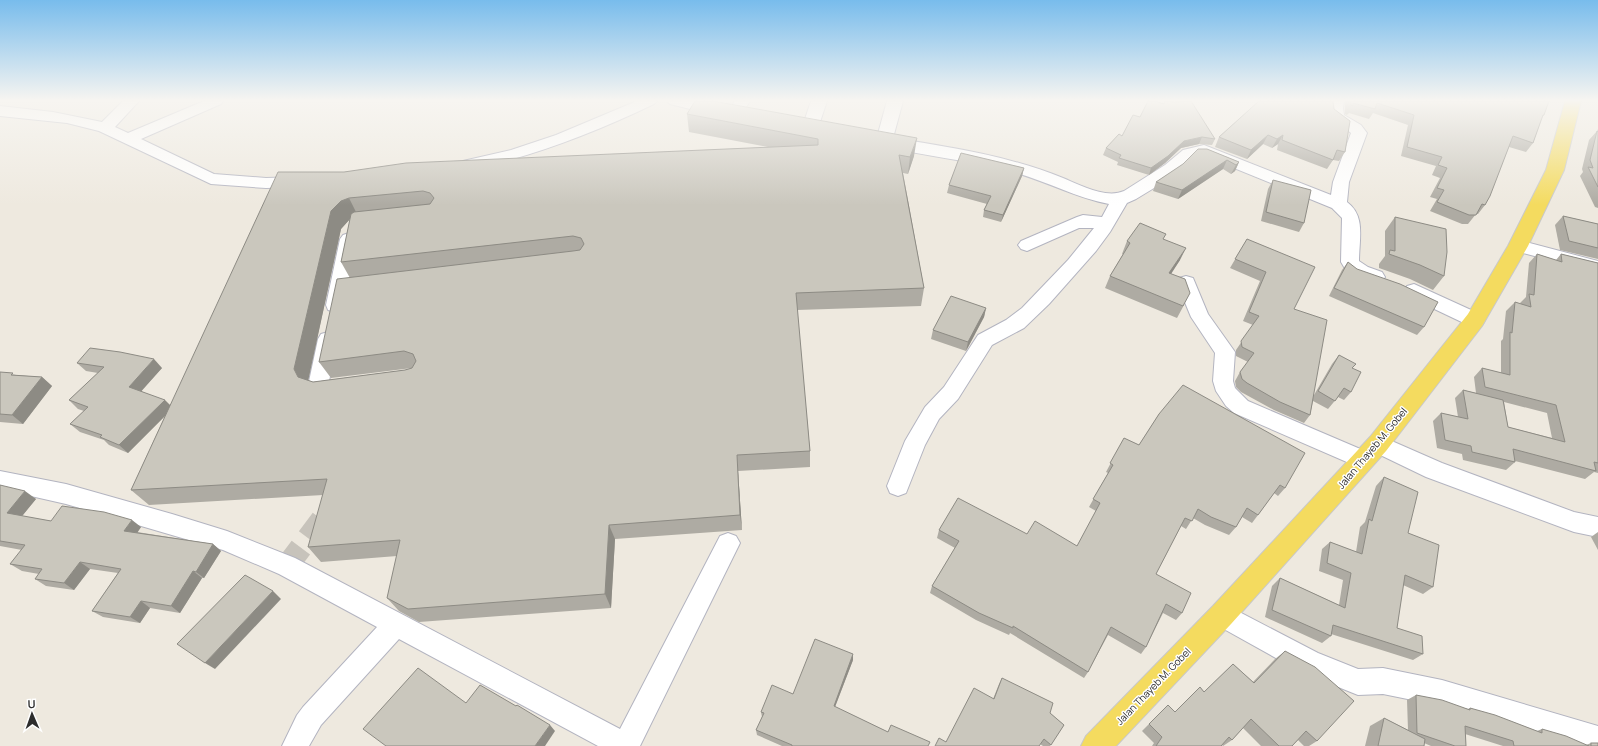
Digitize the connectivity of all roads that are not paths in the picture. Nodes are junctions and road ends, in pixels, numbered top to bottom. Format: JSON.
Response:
{"nodes":[{"id":1,"x":121,"y":136,"type":"edge"},
{"id":2,"x":135,"y":136,"type":"edge"},
{"id":3,"x":572,"y":136,"type":"edge"},
{"id":4,"x":879,"y":136,"type":"edge"},
{"id":5,"x":1358,"y":136,"type":"edge"},
{"id":6,"x":1564,"y":136,"type":"edge"},
{"id":7,"x":128,"y":139,"type":"junction"},
{"id":8,"x":452,"y":168,"type":"edge"},
{"id":9,"x":318,"y":182,"type":"edge"},
{"id":10,"x":1120,"y":199,"type":"junction"},
{"id":11,"x":1338,"y":204,"type":"junction"},
{"id":12,"x":358,"y":223,"type":"edge"},
{"id":13,"x":1106,"y":223,"type":"junction"},
{"id":14,"x":1027,"y":244,"type":"dead end"},
{"id":15,"x":1518,"y":246,"type":"junction"},
{"id":16,"x":1598,"y":267,"type":"edge"},
{"id":17,"x":1186,"y":283,"type":"edge"},
{"id":18,"x":1475,"y":320,"type":"junction"},
{"id":19,"x":356,"y":386,"type":"edge"},
{"id":20,"x":1371,"y":452,"type":"junction"},
{"id":21,"x":0,"y":480,"type":"edge"},
{"id":22,"x":898,"y":486,"type":"dead end"},
{"id":23,"x":1598,"y":527,"type":"edge"},
{"id":24,"x":728,"y":543,"type":"dead end"},
{"id":25,"x":1222,"y":615,"type":"junction"},
{"id":26,"x":396,"y":624,"type":"junction"},
{"id":27,"x":1598,"y":739,"type":"edge"},
{"id":28,"x":294,"y":746,"type":"edge"},
{"id":29,"x":626,"y":746,"type":"edge"},
{"id":30,"x":1096,"y":746,"type":"edge"}],
"edges":[{"from":1,"to":7,"type":"street"},
{"from":2,"to":7,"type":"street"},
{"from":3,"to":8,"type":"street"},
{"from":4,"to":10,"type":"street"},
{"from":5,"to":11,"type":"street"},
{"from":6,"to":15,"type":"main road","name":"Jalan Thayeb M. Gobel"},
{"from":7,"to":9,"type":"street"},
{"from":10,"to":11,"type":"street"},
{"from":10,"to":13,"type":"street"},
{"from":11,"to":18,"type":"street"},
{"from":12,"to":19,"type":"street"},
{"from":13,"to":14,"type":"street"},
{"from":13,"to":22,"type":"street"},
{"from":15,"to":16,"type":"street"},
{"from":15,"to":18,"type":"main road","name":"Jalan Thayeb M. Gobel"},
{"from":17,"to":20,"type":"street"},
{"from":18,"to":20,"type":"main road","name":"Jalan Thayeb M. Gobel"},
{"from":20,"to":23,"type":"street"},
{"from":20,"to":25,"type":"main road","name":"Jalan Thayeb M. Gobel"},
{"from":21,"to":26,"type":"street"},
{"from":24,"to":29,"type":"street"},
{"from":25,"to":27,"type":"street"},
{"from":25,"to":30,"type":"main road","name":"Jalan Thayeb M. Gobel"},
{"from":26,"to":28,"type":"street"},
{"from":26,"to":29,"type":"street"}]}
